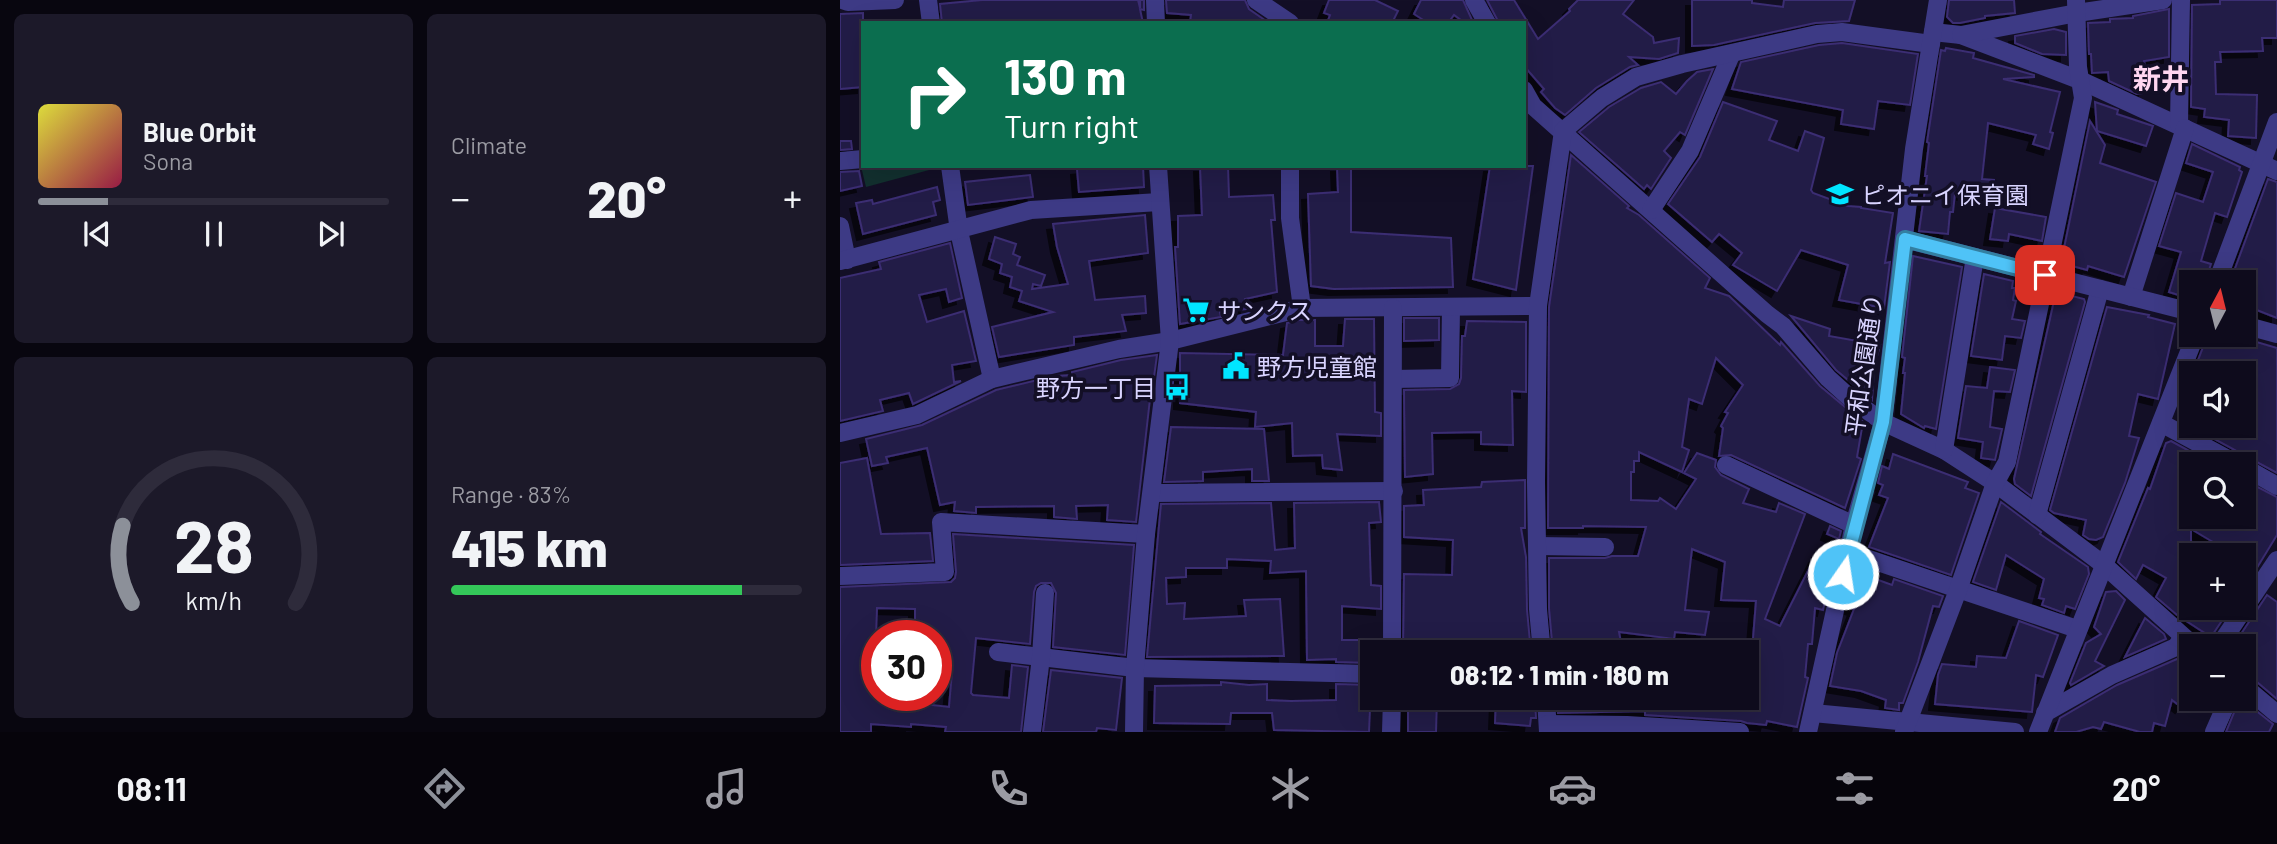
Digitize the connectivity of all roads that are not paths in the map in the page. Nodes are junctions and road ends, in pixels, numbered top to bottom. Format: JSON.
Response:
{"nodes":[{"id":1,"x":842,"y":0,"type":"edge"},
{"id":2,"x":895,"y":0,"type":"edge"},
{"id":3,"x":928,"y":0,"type":"edge"},
{"id":4,"x":1156,"y":0,"type":"edge"},
{"id":5,"x":1256,"y":0,"type":"edge"},
{"id":6,"x":1474,"y":0,"type":"edge"},
{"id":7,"x":1938,"y":0,"type":"edge"},
{"id":8,"x":2163,"y":0,"type":"edge"},
{"id":9,"x":2180,"y":0,"type":"edge"},
{"id":10,"x":2076,"y":7,"type":"edge"},
{"id":11,"x":1285,"y":16,"type":"edge"},
{"id":12,"x":932,"y":21,"type":"edge"},
{"id":13,"x":1156,"y":21,"type":"edge"},
{"id":14,"x":1486,"y":21,"type":"edge"},
{"id":15,"x":1961,"y":35,"type":"junction"},
{"id":16,"x":1932,"y":38,"type":"junction"},
{"id":17,"x":1731,"y":55,"type":"junction"},
{"id":18,"x":2082,"y":81,"type":"junction"},
{"id":19,"x":1527,"y":100,"type":"edge"},
{"id":20,"x":2277,"y":122,"type":"edge"},
{"id":21,"x":2182,"y":127,"type":"junction"},
{"id":22,"x":1563,"y":131,"type":"junction"},
{"id":23,"x":861,"y":159,"type":"edge"},
{"id":24,"x":840,"y":161,"type":"edge"},
{"id":25,"x":950,"y":168,"type":"edge"},
{"id":26,"x":1158,"y":168,"type":"edge"},
{"id":27,"x":1290,"y":168,"type":"edge"},
{"id":28,"x":2269,"y":168,"type":"edge"},
{"id":29,"x":1159,"y":202,"type":"junction"},
{"id":30,"x":1651,"y":210,"type":"junction"},
{"id":31,"x":840,"y":226,"type":"edge"},
{"id":32,"x":959,"y":230,"type":"junction"},
{"id":33,"x":1905,"y":239,"type":"junction"},
{"id":34,"x":1975,"y":257,"type":"junction"},
{"id":35,"x":844,"y":260,"type":"edge"},
{"id":36,"x":2222,"y":270,"type":"edge"},
{"id":37,"x":2045,"y":275,"type":"junction"},
{"id":38,"x":2100,"y":289,"type":"junction"},
{"id":39,"x":2131,"y":297,"type":"junction"},
{"id":40,"x":1538,"y":306,"type":"junction"},
{"id":41,"x":1451,"y":307,"type":"junction"},
{"id":42,"x":1302,"y":308,"type":"junction"},
{"id":43,"x":1393,"y":308,"type":"junction"},
{"id":44,"x":2179,"y":309,"type":"edge"},
{"id":45,"x":2256,"y":329,"type":"edge"},
{"id":46,"x":2277,"y":334,"type":"edge"},
{"id":47,"x":1170,"y":341,"type":"junction"},
{"id":48,"x":2191,"y":347,"type":"edge"},
{"id":49,"x":992,"y":379,"type":"junction"},
{"id":50,"x":1393,"y":379,"type":"junction"},
{"id":51,"x":1883,"y":422,"type":"junction"},
{"id":52,"x":2161,"y":423,"type":"junction"},
{"id":53,"x":840,"y":433,"type":"edge"},
{"id":54,"x":1944,"y":450,"type":"junction"},
{"id":55,"x":2215,"y":452,"type":"edge"},
{"id":56,"x":1727,"y":466,"type":"dead end"},
{"id":57,"x":2256,"y":474,"type":"edge"},
{"id":58,"x":1995,"y":483,"type":"junction"},
{"id":59,"x":2277,"y":486,"type":"edge"},
{"id":60,"x":1394,"y":491,"type":"junction"},
{"id":61,"x":1152,"y":493,"type":"junction"},
{"id":62,"x":2037,"y":515,"type":"junction"},
{"id":63,"x":1854,"y":525,"type":"junction"},
{"id":64,"x":1146,"y":534,"type":"junction"},
{"id":65,"x":1538,"y":547,"type":"junction"},
{"id":66,"x":1605,"y":547,"type":"dead end"},
{"id":67,"x":1848,"y":552,"type":"junction"},
{"id":68,"x":2277,"y":560,"type":"edge"},
{"id":69,"x":2104,"y":565,"type":"junction"},
{"id":70,"x":840,"y":576,"type":"edge"},
{"id":71,"x":1958,"y":590,"type":"junction"},
{"id":72,"x":1045,"y":593,"type":"dead end"},
{"id":73,"x":2077,"y":629,"type":"junction"},
{"id":74,"x":2181,"y":634,"type":"edge"},
{"id":75,"x":2227,"y":634,"type":"edge"},
{"id":76,"x":1392,"y":640,"type":"edge"},
{"id":77,"x":1541,"y":640,"type":"edge"},
{"id":78,"x":2179,"y":646,"type":"edge"},
{"id":79,"x":998,"y":652,"type":"dead end"},
{"id":80,"x":1041,"y":657,"type":"junction"},
{"id":81,"x":1135,"y":668,"type":"junction"},
{"id":82,"x":1360,"y":674,"type":"edge"},
{"id":83,"x":2256,"y":696,"type":"edge"},
{"id":84,"x":1392,"y":710,"type":"edge"},
{"id":85,"x":1547,"y":710,"type":"edge"},
{"id":86,"x":2223,"y":711,"type":"edge"},
{"id":87,"x":1813,"y":713,"type":"junction"},
{"id":88,"x":2045,"y":713,"type":"junction"},
{"id":89,"x":2277,"y":714,"type":"edge"},
{"id":90,"x":1905,"y":727,"type":"edge"},
{"id":91,"x":1548,"y":728,"type":"edge"},
{"id":92,"x":1032,"y":732,"type":"edge"},
{"id":93,"x":1134,"y":732,"type":"edge"},
{"id":94,"x":1391,"y":732,"type":"edge"},
{"id":95,"x":1740,"y":732,"type":"edge"},
{"id":96,"x":1808,"y":732,"type":"edge"},
{"id":97,"x":2015,"y":732,"type":"edge"},
{"id":98,"x":2038,"y":732,"type":"edge"},
{"id":99,"x":2214,"y":732,"type":"edge"}],
"edges":[{"from":1,"to":2,"type":"street"},
{"from":3,"to":12,"type":"street"},
{"from":4,"to":13,"type":"street"},
{"from":5,"to":11,"type":"street"},
{"from":6,"to":14,"type":"street"},
{"from":7,"to":16,"type":"street","name":"平和公園通り"},
{"from":8,"to":10,"type":"street"},
{"from":9,"to":21,"type":"street"},
{"from":10,"to":15,"type":"street"},
{"from":10,"to":18,"type":"street"},
{"from":15,"to":16,"type":"street"},
{"from":15,"to":18,"type":"street"},
{"from":16,"to":17,"type":"street"},
{"from":16,"to":33,"type":"street","name":"平和公園通り"},
{"from":17,"to":22,"type":"street"},
{"from":17,"to":30,"type":"street"},
{"from":18,"to":21,"type":"street"},
{"from":18,"to":37,"type":"street"},
{"from":19,"to":22,"type":"street"},
{"from":20,"to":28,"type":"street"},
{"from":21,"to":28,"type":"street"},
{"from":21,"to":39,"type":"street"},
{"from":22,"to":30,"type":"street"},
{"from":22,"to":40,"type":"street"},
{"from":23,"to":24,"type":"street"},
{"from":25,"to":32,"type":"street"},
{"from":26,"to":29,"type":"street"},
{"from":27,"to":42,"type":"street"},
{"from":28,"to":36,"type":"street"},
{"from":29,"to":32,"type":"street"},
{"from":29,"to":47,"type":"street"},
{"from":30,"to":51,"type":"street"},
{"from":31,"to":35,"type":"street"},
{"from":32,"to":35,"type":"street"},
{"from":32,"to":49,"type":"street"},
{"from":33,"to":34,"type":"street"},
{"from":33,"to":51,"type":"street","name":"平和公園通り"},
{"from":34,"to":37,"type":"street"},
{"from":34,"to":54,"type":"street"},
{"from":37,"to":38,"type":"street"},
{"from":37,"to":58,"type":"street"},
{"from":38,"to":39,"type":"street"},
{"from":38,"to":62,"type":"street"},
{"from":39,"to":44,"type":"street"},
{"from":40,"to":41,"type":"street"},
{"from":40,"to":65,"type":"street"},
{"from":41,"to":43,"type":"street"},
{"from":41,"to":50,"type":"street"},
{"from":42,"to":43,"type":"street"},
{"from":42,"to":47,"type":"street"},
{"from":43,"to":50,"type":"street"},
{"from":45,"to":46,"type":"street"},
{"from":47,"to":49,"type":"street"},
{"from":47,"to":61,"type":"street"},
{"from":48,"to":52,"type":"street"},
{"from":49,"to":53,"type":"street"},
{"from":50,"to":60,"type":"street"},
{"from":51,"to":54,"type":"street"},
{"from":51,"to":63,"type":"street","name":"平和公園通り"},
{"from":52,"to":55,"type":"street"},
{"from":52,"to":69,"type":"street"},
{"from":54,"to":58,"type":"street"},
{"from":56,"to":63,"type":"street"},
{"from":57,"to":59,"type":"street"},
{"from":58,"to":62,"type":"street"},
{"from":58,"to":71,"type":"street"},
{"from":60,"to":61,"type":"street"},
{"from":60,"to":76,"type":"street"},
{"from":61,"to":64,"type":"street"},
{"from":62,"to":69,"type":"street"},
{"from":63,"to":67,"type":"street","name":"平和公園通り"},
{"from":64,"to":70,"type":"street"},
{"from":64,"to":81,"type":"street"},
{"from":65,"to":66,"type":"street"},
{"from":65,"to":77,"type":"street"},
{"from":67,"to":71,"type":"street"},
{"from":67,"to":87,"type":"street","name":"平和公園通り"},
{"from":68,"to":75,"type":"street"},
{"from":69,"to":73,"type":"street"},
{"from":69,"to":74,"type":"street"},
{"from":71,"to":73,"type":"street"},
{"from":71,"to":90,"type":"street"},
{"from":72,"to":80,"type":"street"},
{"from":73,"to":88,"type":"street"},
{"from":78,"to":88,"type":"street"},
{"from":79,"to":80,"type":"street"},
{"from":80,"to":81,"type":"street"},
{"from":80,"to":92,"type":"street"},
{"from":81,"to":82,"type":"street"},
{"from":81,"to":93,"type":"street"},
{"from":83,"to":89,"type":"street"},
{"from":84,"to":94,"type":"street"},
{"from":85,"to":91,"type":"street"},
{"from":86,"to":99,"type":"street"},
{"from":87,"to":90,"type":"street"},
{"from":87,"to":96,"type":"street","name":"平和公園通り"},
{"from":88,"to":98,"type":"street"},
{"from":90,"to":97,"type":"street"},
{"from":91,"to":95,"type":"street"}]}
